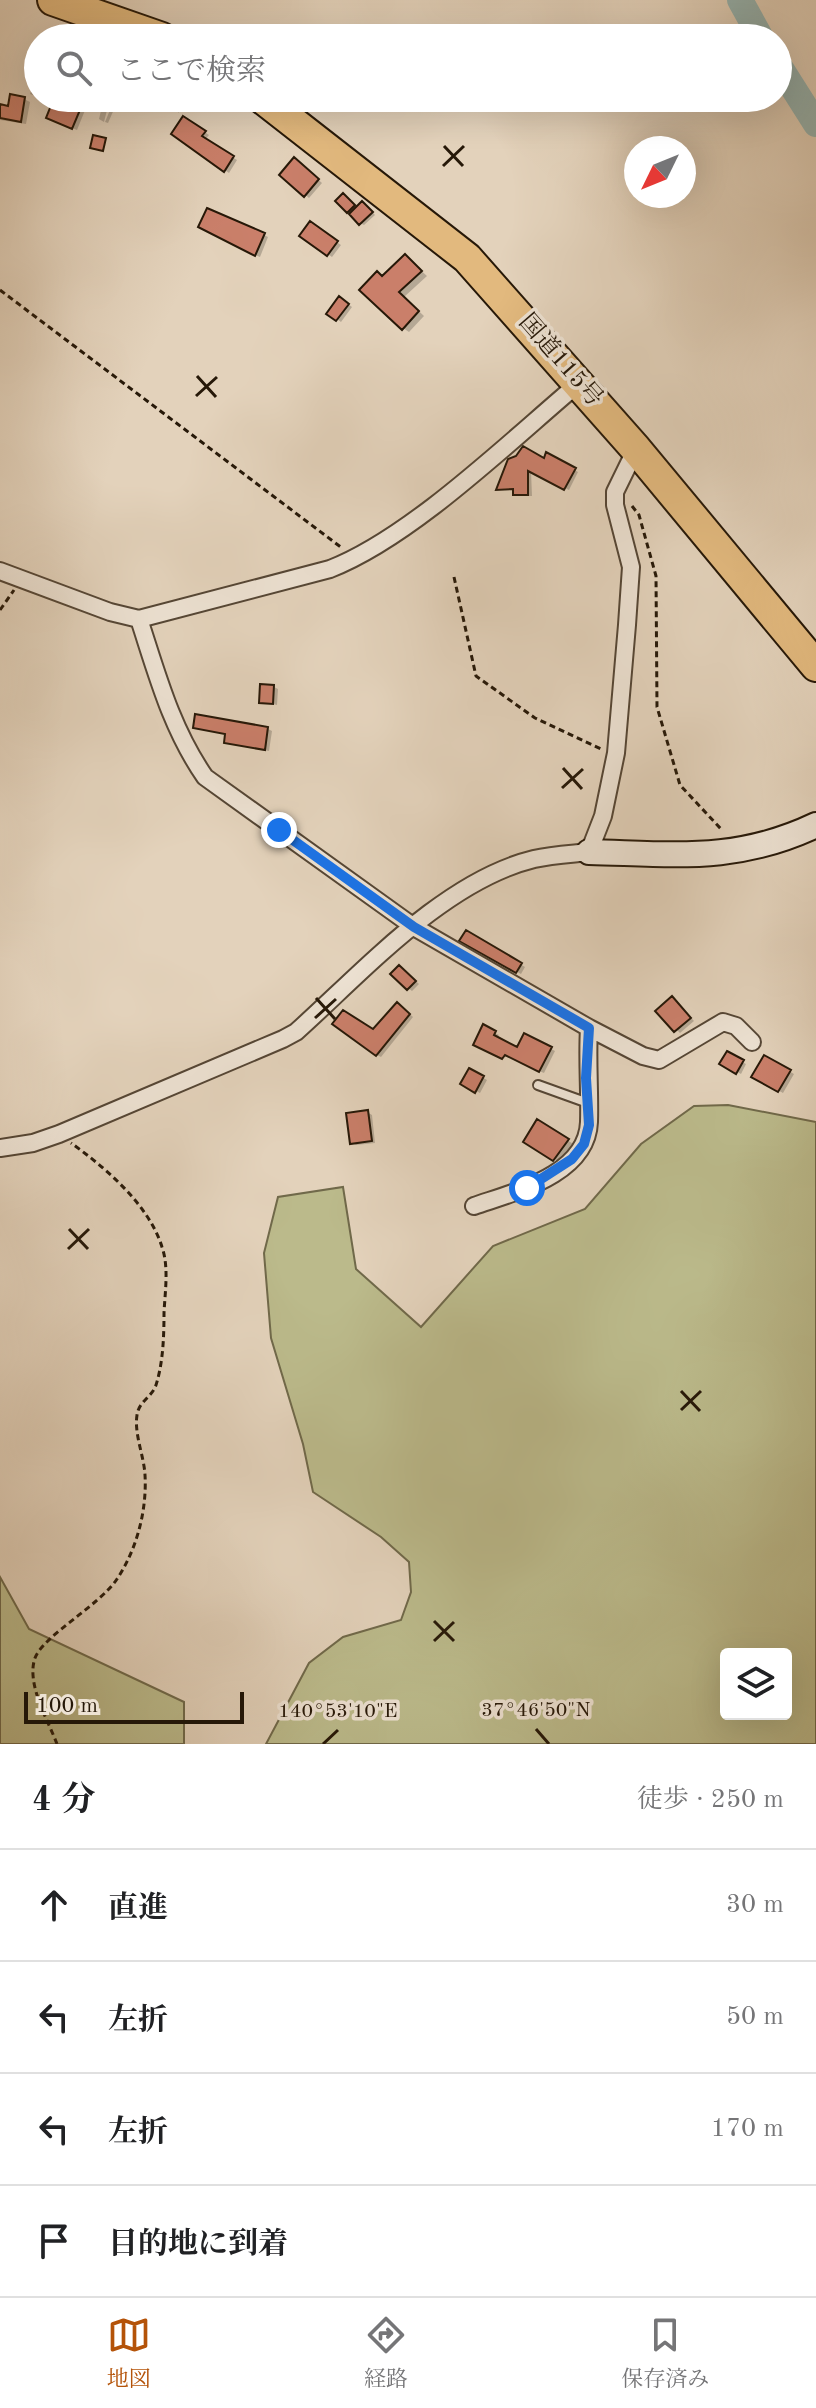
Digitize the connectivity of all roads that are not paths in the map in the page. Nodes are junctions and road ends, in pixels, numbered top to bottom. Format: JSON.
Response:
{"nodes":[{"id":1,"x":53,"y":0,"type":"edge"},
{"id":2,"x":122,"y":24,"type":"edge"},
{"id":3,"x":280,"y":112,"type":"edge"},
{"id":4,"x":579,"y":383,"type":"junction"},
{"id":5,"x":636,"y":449,"type":"junction"},
{"id":6,"x":0,"y":571,"type":"edge"},
{"id":7,"x":139,"y":619,"type":"junction"},
{"id":8,"x":816,"y":666,"type":"edge"},
{"id":9,"x":816,"y":825,"type":"edge"},
{"id":10,"x":589,"y":852,"type":"junction"},
{"id":11,"x":414,"y":927,"type":"junction"},
{"id":12,"x":589,"y":1028,"type":"junction"},
{"id":13,"x":752,"y":1042,"type":"dead end"},
{"id":14,"x":538,"y":1085,"type":"dead end"},
{"id":15,"x":588,"y":1103,"type":"junction"},
{"id":16,"x":0,"y":1148,"type":"edge"},
{"id":17,"x":474,"y":1206,"type":"dead end"}],
"edges":[{"from":1,"to":2,"type":"highway"},
{"from":3,"to":4,"type":"highway","name":"国道115号"},
{"from":4,"to":5,"type":"highway","name":"国道115号"},
{"from":4,"to":7,"type":"street"},
{"from":5,"to":8,"type":"highway","name":"国道115号"},
{"from":5,"to":10,"type":"street"},
{"from":6,"to":7,"type":"street"},
{"from":7,"to":11,"type":"street"},
{"from":9,"to":10,"type":"street"},
{"from":10,"to":11,"type":"street"},
{"from":11,"to":12,"type":"street"},
{"from":11,"to":16,"type":"street"},
{"from":12,"to":13,"type":"street"},
{"from":12,"to":15,"type":"street"},
{"from":14,"to":15,"type":"lane"},
{"from":15,"to":17,"type":"street"}]}
